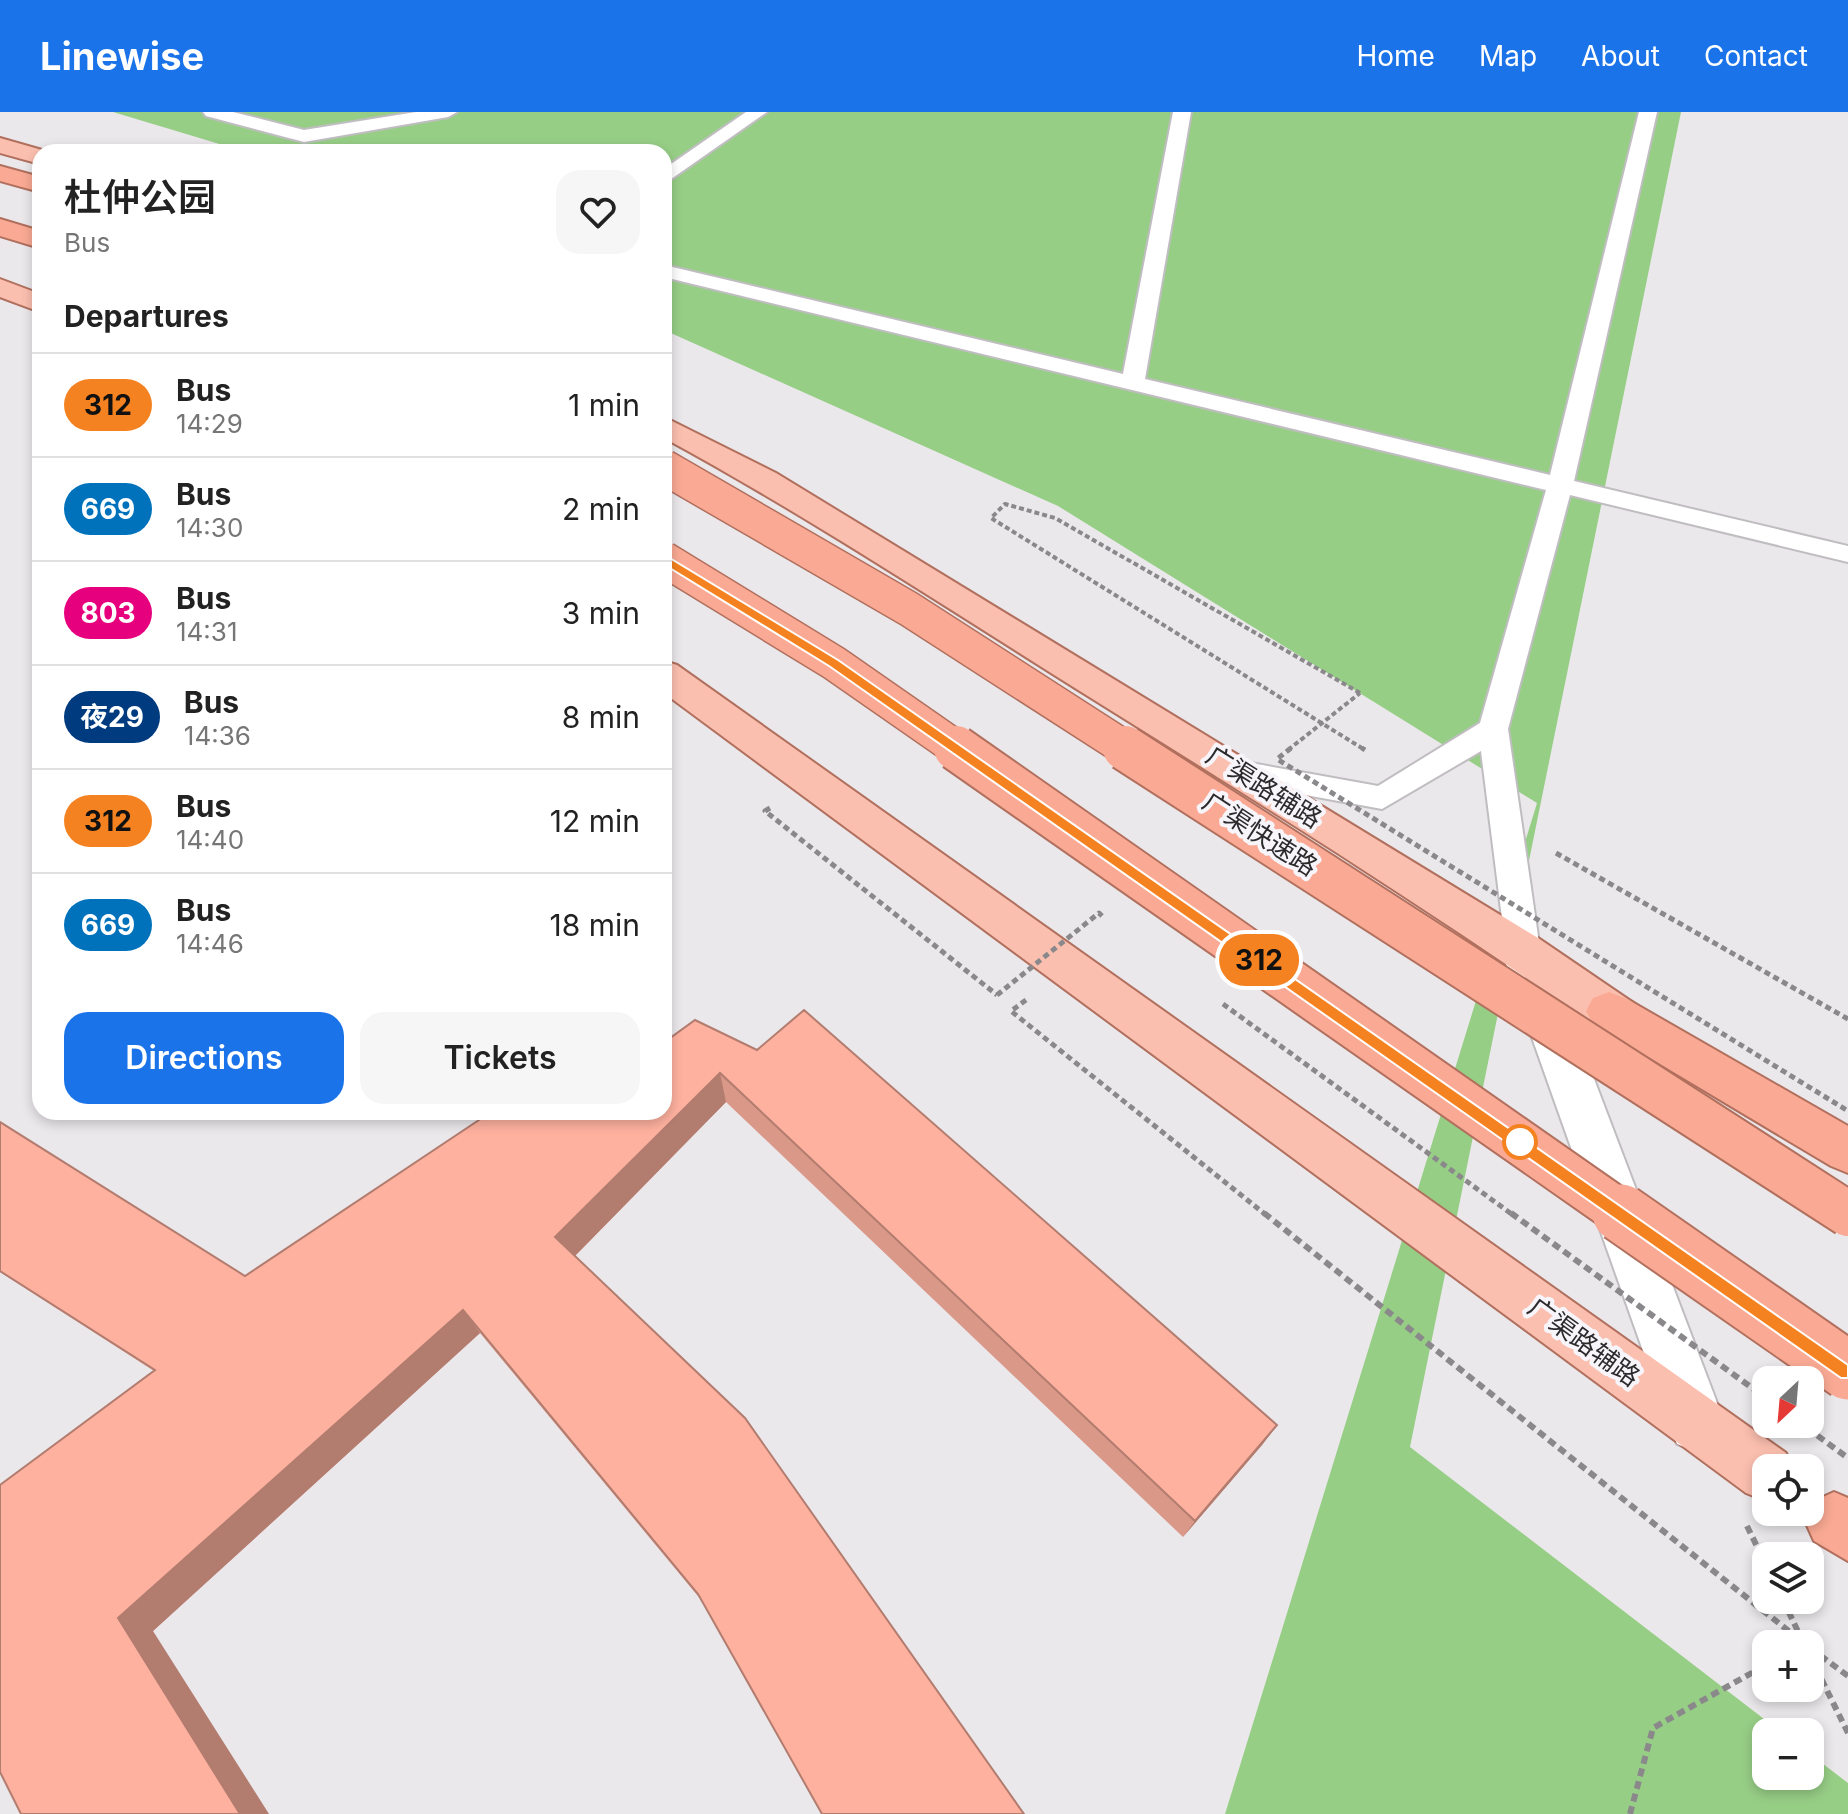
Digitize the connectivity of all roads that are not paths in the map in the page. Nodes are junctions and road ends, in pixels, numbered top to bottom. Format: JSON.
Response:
{"nodes":[{"id":1,"x":212,"y":112,"type":"edge"},
{"id":2,"x":288,"y":112,"type":"edge"},
{"id":3,"x":448,"y":112,"type":"edge"},
{"id":4,"x":758,"y":112,"type":"edge"},
{"id":5,"x":1182,"y":112,"type":"edge"},
{"id":6,"x":1648,"y":112,"type":"edge"},
{"id":7,"x":263,"y":126,"type":"junction"},
{"id":8,"x":0,"y":145,"type":"edge"},
{"id":9,"x":32,"y":155,"type":"edge"},
{"id":10,"x":672,"y":172,"type":"edge"},
{"id":11,"x":0,"y":173,"type":"edge"},
{"id":12,"x":32,"y":183,"type":"edge"},
{"id":13,"x":0,"y":227,"type":"edge"},
{"id":14,"x":32,"y":237,"type":"edge"},
{"id":15,"x":672,"y":273,"type":"edge"},
{"id":16,"x":0,"y":287,"type":"edge"},
{"id":17,"x":32,"y":301,"type":"edge"},
{"id":18,"x":1133,"y":384,"type":"junction"},
{"id":19,"x":672,"y":430,"type":"edge"},
{"id":20,"x":672,"y":472,"type":"edge"},
{"id":21,"x":1560,"y":486,"type":"junction"},
{"id":22,"x":1848,"y":554,"type":"edge"},
{"id":23,"x":672,"y":564,"type":"edge"},
{"id":24,"x":672,"y":680,"type":"edge"},
{"id":25,"x":1493,"y":729,"type":"junction"},
{"id":26,"x":1240,"y":772,"type":"junction"},
{"id":27,"x":1523,"y":950,"type":"junction"},
{"id":28,"x":1609,"y":1011,"type":"junction"},
{"id":29,"x":1848,"y":1151,"type":"edge"},
{"id":30,"x":1848,"y":1173,"type":"edge"},
{"id":31,"x":1848,"y":1214,"type":"edge"},
{"id":32,"x":1848,"y":1371,"type":"edge"},
{"id":33,"x":1697,"y":1424,"type":"junction"},
{"id":34,"x":1752,"y":1463,"type":"edge"}],
"edges":[{"from":1,"to":7,"type":"lane"},
{"from":2,"to":7,"type":"lane"},
{"from":3,"to":7,"type":"lane"},
{"from":4,"to":10,"type":"lane"},
{"from":5,"to":18,"type":"lane"},
{"from":6,"to":21,"type":"lane"},
{"from":8,"to":9,"type":"main road"},
{"from":11,"to":12,"type":"highway"},
{"from":13,"to":14,"type":"highway"},
{"from":15,"to":18,"type":"lane"},
{"from":16,"to":17,"type":"main road"},
{"from":18,"to":21,"type":"lane"},
{"from":19,"to":26,"type":"main road","name":"广渠路辅路"},
{"from":20,"to":31,"type":"highway","name":"广渠快速路","bridge":true},
{"from":21,"to":22,"type":"lane"},
{"from":21,"to":25,"type":"lane"},
{"from":23,"to":32,"type":"highway","bridge":true},
{"from":24,"to":33,"type":"main road","name":"广渠路辅路"},
{"from":25,"to":26,"type":"lane"},
{"from":25,"to":27,"type":"lane"},
{"from":26,"to":27,"type":"main road","name":"广渠路辅路"},
{"from":27,"to":28,"type":"main road","name":"广渠路辅路"},
{"from":27,"to":33,"type":"street"},
{"from":28,"to":29,"type":"highway"},
{"from":28,"to":30,"type":"main road","name":"广渠路辅路"},
{"from":33,"to":34,"type":"main road","name":"广渠路辅路"}]}
